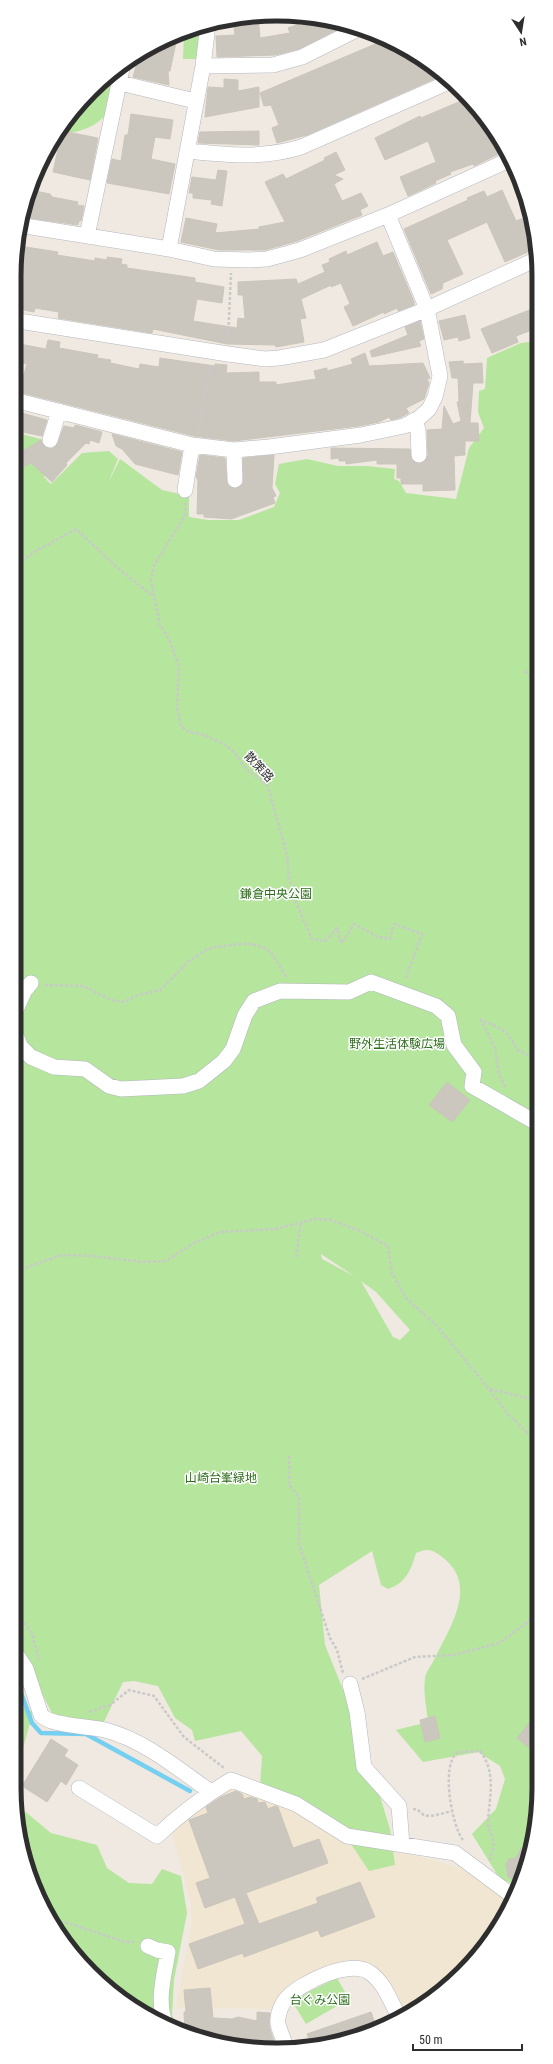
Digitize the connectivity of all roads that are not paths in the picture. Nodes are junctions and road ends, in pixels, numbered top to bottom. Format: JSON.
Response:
{"nodes":[{"id":1,"x":207,"y":31,"type":"edge"},
{"id":2,"x":351,"y":32,"type":"edge"},
{"id":3,"x":203,"y":66,"type":"junction"},
{"id":4,"x":121,"y":74,"type":"edge"},
{"id":5,"x":120,"y":83,"type":"junction"},
{"id":6,"x":445,"y":84,"type":"edge"},
{"id":7,"x":195,"y":101,"type":"junction"},
{"id":8,"x":188,"y":151,"type":"junction"},
{"id":9,"x":505,"y":162,"type":"edge"},
{"id":10,"x":388,"y":215,"type":"junction"},
{"id":11,"x":26,"y":226,"type":"edge"},
{"id":12,"x":87,"y":236,"type":"junction"},
{"id":13,"x":169,"y":249,"type":"junction"},
{"id":14,"x":531,"y":265,"type":"edge"},
{"id":15,"x":427,"y":309,"type":"junction"},
{"id":16,"x":21,"y":321,"type":"edge"},
{"id":17,"x":21,"y":402,"type":"edge"},
{"id":18,"x":59,"y":411,"type":"junction"},
{"id":19,"x":415,"y":420,"type":"junction"},
{"id":20,"x":50,"y":440,"type":"dead end"},
{"id":21,"x":194,"y":445,"type":"junction"},
{"id":22,"x":234,"y":450,"type":"junction"},
{"id":23,"x":419,"y":455,"type":"dead end"},
{"id":24,"x":235,"y":480,"type":"dead end"},
{"id":25,"x":185,"y":490,"type":"road end"},
{"id":26,"x":31,"y":983,"type":"road end"},
{"id":27,"x":21,"y":999,"type":"edge"},
{"id":28,"x":21,"y":1047,"type":"edge"},
{"id":29,"x":532,"y":1120,"type":"edge"},
{"id":30,"x":21,"y":1662,"type":"edge"},
{"id":31,"x":350,"y":1684,"type":"road end"},
{"id":32,"x":80,"y":1788,"type":"dead end"},
{"id":33,"x":211,"y":1792,"type":"junction"},
{"id":34,"x":402,"y":1845,"type":"junction"},
{"id":35,"x":509,"y":1893,"type":"edge"},
{"id":36,"x":148,"y":1946,"type":"road end"},
{"id":37,"x":397,"y":2013,"type":"edge"},
{"id":38,"x":163,"y":2017,"type":"edge"},
{"id":39,"x":284,"y":2042,"type":"edge"}],
"edges":[{"from":1,"to":3,"type":"street"},
{"from":2,"to":3,"type":"street"},
{"from":3,"to":7,"type":"street"},
{"from":4,"to":5,"type":"street"},
{"from":5,"to":7,"type":"street"},
{"from":5,"to":12,"type":"street"},
{"from":6,"to":8,"type":"street"},
{"from":7,"to":8,"type":"street"},
{"from":8,"to":13,"type":"street"},
{"from":9,"to":10,"type":"street"},
{"from":10,"to":13,"type":"street"},
{"from":10,"to":15,"type":"street"},
{"from":11,"to":12,"type":"street"},
{"from":12,"to":13,"type":"street"},
{"from":14,"to":15,"type":"street"},
{"from":15,"to":16,"type":"street"},
{"from":15,"to":19,"type":"street"},
{"from":17,"to":18,"type":"street"},
{"from":18,"to":20,"type":"street"},
{"from":18,"to":21,"type":"street"},
{"from":19,"to":22,"type":"street"},
{"from":19,"to":23,"type":"street"},
{"from":21,"to":22,"type":"street"},
{"from":21,"to":25,"type":"street"},
{"from":22,"to":24,"type":"street"},
{"from":26,"to":27,"type":"street"},
{"from":28,"to":29,"type":"street"},
{"from":30,"to":33,"type":"street"},
{"from":31,"to":34,"type":"street"},
{"from":32,"to":33,"type":"street"},
{"from":33,"to":34,"type":"street"},
{"from":34,"to":35,"type":"street"},
{"from":36,"to":38,"type":"street"},
{"from":37,"to":39,"type":"street"}]}
